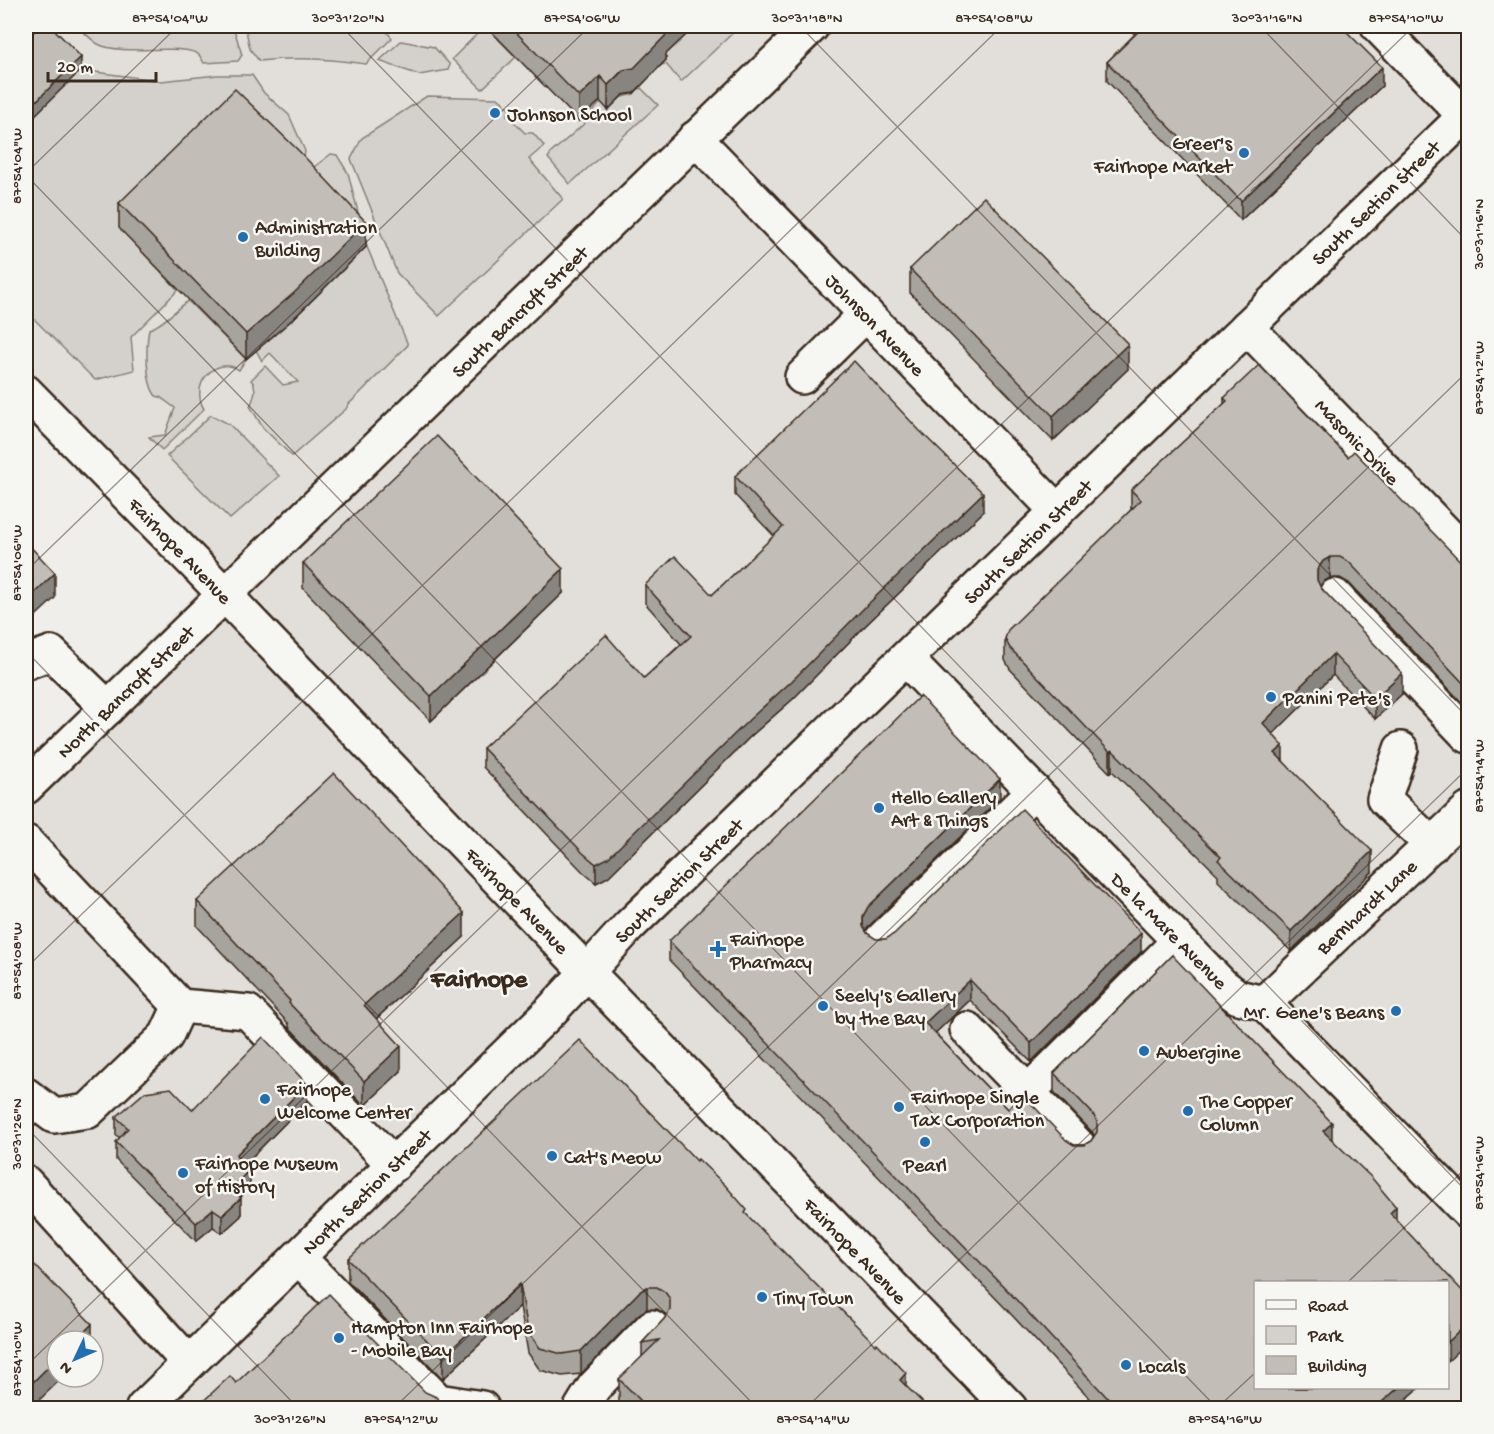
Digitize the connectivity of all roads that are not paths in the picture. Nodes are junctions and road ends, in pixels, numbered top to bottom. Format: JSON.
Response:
{"nodes":[{"id":1,"x":813,"y":26,"type":"edge"},
{"id":2,"x":1378,"y":26,"type":"edge"},
{"id":3,"x":1467,"y":114,"type":"edge"},
{"id":4,"x":695,"y":138,"type":"junction"},
{"id":5,"x":866,"y":314,"type":"junction"},
{"id":6,"x":1247,"y":327,"type":"junction"},
{"id":7,"x":802,"y":377,"type":"dead end"},
{"id":8,"x":26,"y":392,"type":"edge"},
{"id":9,"x":1057,"y":511,"type":"junction"},
{"id":10,"x":1468,"y":556,"type":"edge"},
{"id":11,"x":224,"y":594,"type":"junction"},
{"id":12,"x":1335,"y":596,"type":"dead end"},
{"id":13,"x":906,"y":659,"type":"junction"},
{"id":14,"x":26,"y":662,"type":"edge"},
{"id":15,"x":108,"y":708,"type":"junction"},
{"id":16,"x":1468,"y":736,"type":"edge"},
{"id":17,"x":1401,"y":750,"type":"dead end"},
{"id":18,"x":26,"y":787,"type":"edge"},
{"id":19,"x":1034,"y":791,"type":"junction"},
{"id":20,"x":1468,"y":810,"type":"edge"},
{"id":21,"x":26,"y":842,"type":"edge"},
{"id":22,"x":1431,"y":845,"type":"junction"},
{"id":23,"x":881,"y":940,"type":"edge"},
{"id":24,"x":1179,"y":940,"type":"junction"},
{"id":25,"x":587,"y":972,"type":"junction"},
{"id":26,"x":1264,"y":1003,"type":"junction"},
{"id":27,"x":180,"y":1006,"type":"junction"},
{"id":28,"x":967,"y":1029,"type":"dead end"},
{"id":29,"x":1028,"y":1092,"type":"junction"},
{"id":30,"x":26,"y":1095,"type":"edge"},
{"id":31,"x":1078,"y":1146,"type":"edge"},
{"id":32,"x":394,"y":1166,"type":"junction"},
{"id":33,"x":26,"y":1183,"type":"edge"},
{"id":34,"x":1468,"y":1212,"type":"edge"},
{"id":35,"x":298,"y":1257,"type":"junction"},
{"id":36,"x":652,"y":1327,"type":"dead end"},
{"id":37,"x":189,"y":1363,"type":"junction"},
{"id":38,"x":143,"y":1408,"type":"edge"},
{"id":39,"x":482,"y":1408,"type":"edge"},
{"id":40,"x":581,"y":1408,"type":"edge"},
{"id":41,"x":1010,"y":1408,"type":"edge"}],
"edges":[{"from":1,"to":4,"type":"street","name":"South Bancroft Street"},
{"from":2,"to":3,"type":"street"},
{"from":3,"to":6,"type":"street","name":"South Section Street"},
{"from":4,"to":5,"type":"street","name":"Johnson Avenue"},
{"from":4,"to":11,"type":"street","name":"South Bancroft Street"},
{"from":5,"to":7,"type":"street"},
{"from":5,"to":9,"type":"street","name":"Johnson Avenue"},
{"from":6,"to":9,"type":"street","name":"South Section Street"},
{"from":6,"to":10,"type":"street","name":"Masonic Drive"},
{"from":8,"to":11,"type":"street","name":"Fairhope Avenue"},
{"from":9,"to":13,"type":"street","name":"South Section Street"},
{"from":11,"to":15,"type":"street","name":"North Bancroft Street"},
{"from":11,"to":25,"type":"street","name":"Fairhope Avenue"},
{"from":12,"to":16,"type":"street"},
{"from":13,"to":19,"type":"street","name":"De la Mare Avenue"},
{"from":13,"to":25,"type":"street","name":"South Section Street"},
{"from":14,"to":15,"type":"street"},
{"from":15,"to":18,"type":"street","name":"North Bancroft Street"},
{"from":17,"to":22,"type":"street"},
{"from":19,"to":23,"type":"street"},
{"from":19,"to":24,"type":"street","name":"De la Mare Avenue"},
{"from":20,"to":22,"type":"street","name":"Bernhardt Lane"},
{"from":21,"to":27,"type":"street"},
{"from":22,"to":26,"type":"street","name":"Bernhardt Lane"},
{"from":24,"to":26,"type":"street","name":"De la Mare Avenue"},
{"from":24,"to":29,"type":"street"},
{"from":25,"to":32,"type":"street","name":"North Section Street"},
{"from":25,"to":41,"type":"street","name":"Fairhope Avenue"},
{"from":26,"to":34,"type":"street"},
{"from":27,"to":30,"type":"street"},
{"from":27,"to":32,"type":"street"},
{"from":28,"to":29,"type":"street"},
{"from":29,"to":31,"type":"street"},
{"from":32,"to":35,"type":"street","name":"North Section Street"},
{"from":33,"to":37,"type":"street"},
{"from":35,"to":37,"type":"street","name":"North Section Street"},
{"from":35,"to":39,"type":"street"},
{"from":36,"to":40,"type":"street"},
{"from":37,"to":38,"type":"street","name":"North Section Street"}]}
